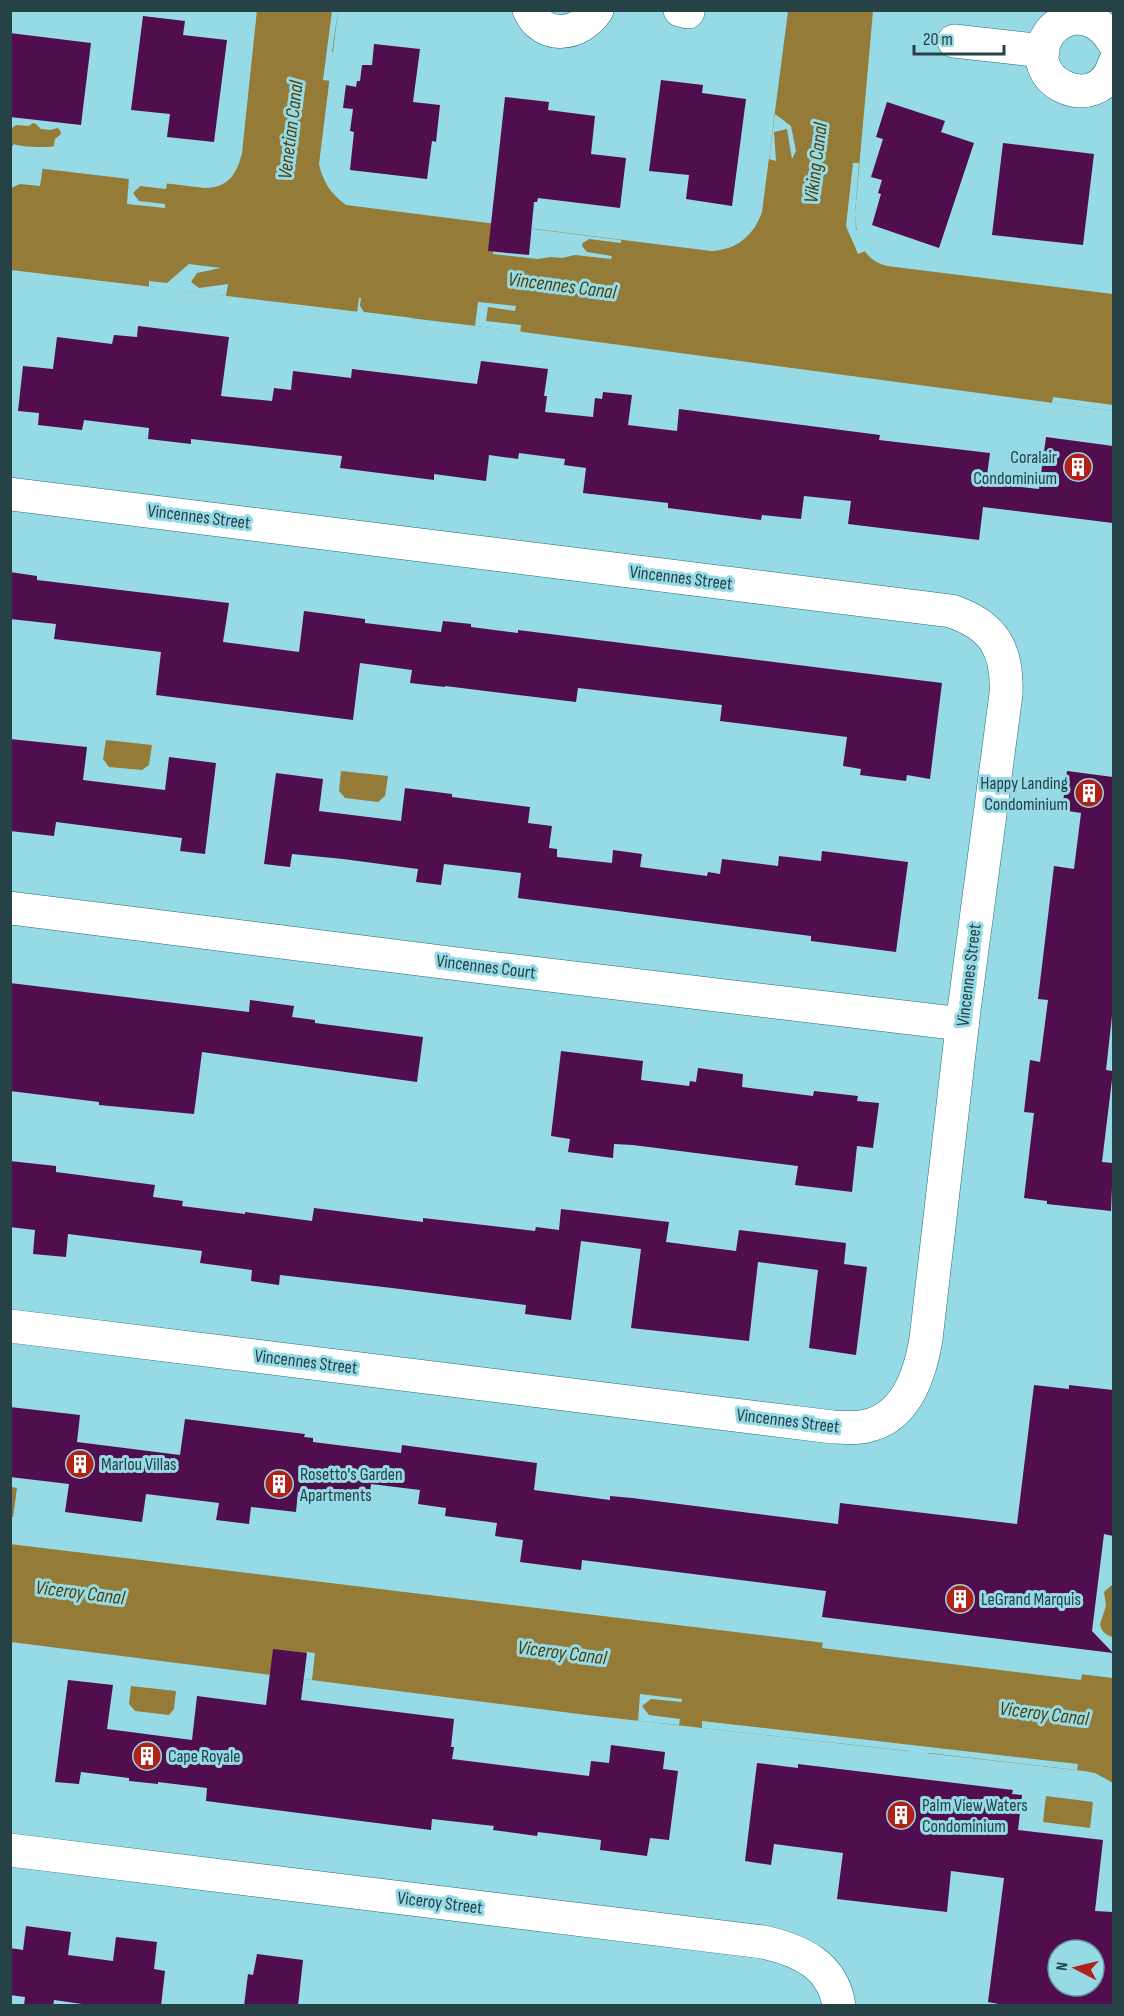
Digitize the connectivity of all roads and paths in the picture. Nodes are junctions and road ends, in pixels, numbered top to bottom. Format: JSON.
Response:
{"nodes":[{"id":1,"x":528,"y":10,"type":"edge"},
{"id":2,"x":597,"y":10,"type":"edge"},
{"id":3,"x":1087,"y":15,"type":"edge"},
{"id":4,"x":954,"y":41,"type":"dead end"},
{"id":5,"x":1113,"y":43,"type":"edge"},
{"id":6,"x":1043,"y":51,"type":"junction"},
{"id":7,"x":1113,"y":64,"type":"edge"},
{"id":8,"x":10,"y":494,"type":"edge"},
{"id":9,"x":10,"y":908,"type":"edge"},
{"id":10,"x":962,"y":1024,"type":"junction"},
{"id":11,"x":10,"y":1326,"type":"edge"},
{"id":12,"x":10,"y":1850,"type":"edge"},
{"id":13,"x":839,"y":2006,"type":"edge"}],
"edges":[{"from":1,"to":2,"type":"street"},
{"from":3,"to":5,"type":"street"},
{"from":3,"to":6,"type":"street"},
{"from":4,"to":6,"type":"street"},
{"from":6,"to":7,"type":"street"},
{"from":8,"to":10,"type":"street","name":"Vincennes Street"},
{"from":9,"to":10,"type":"street","name":"Vincennes Court"},
{"from":10,"to":11,"type":"street","name":"Vincennes Street"},
{"from":12,"to":13,"type":"street","name":"Viceroy Street"}]}
